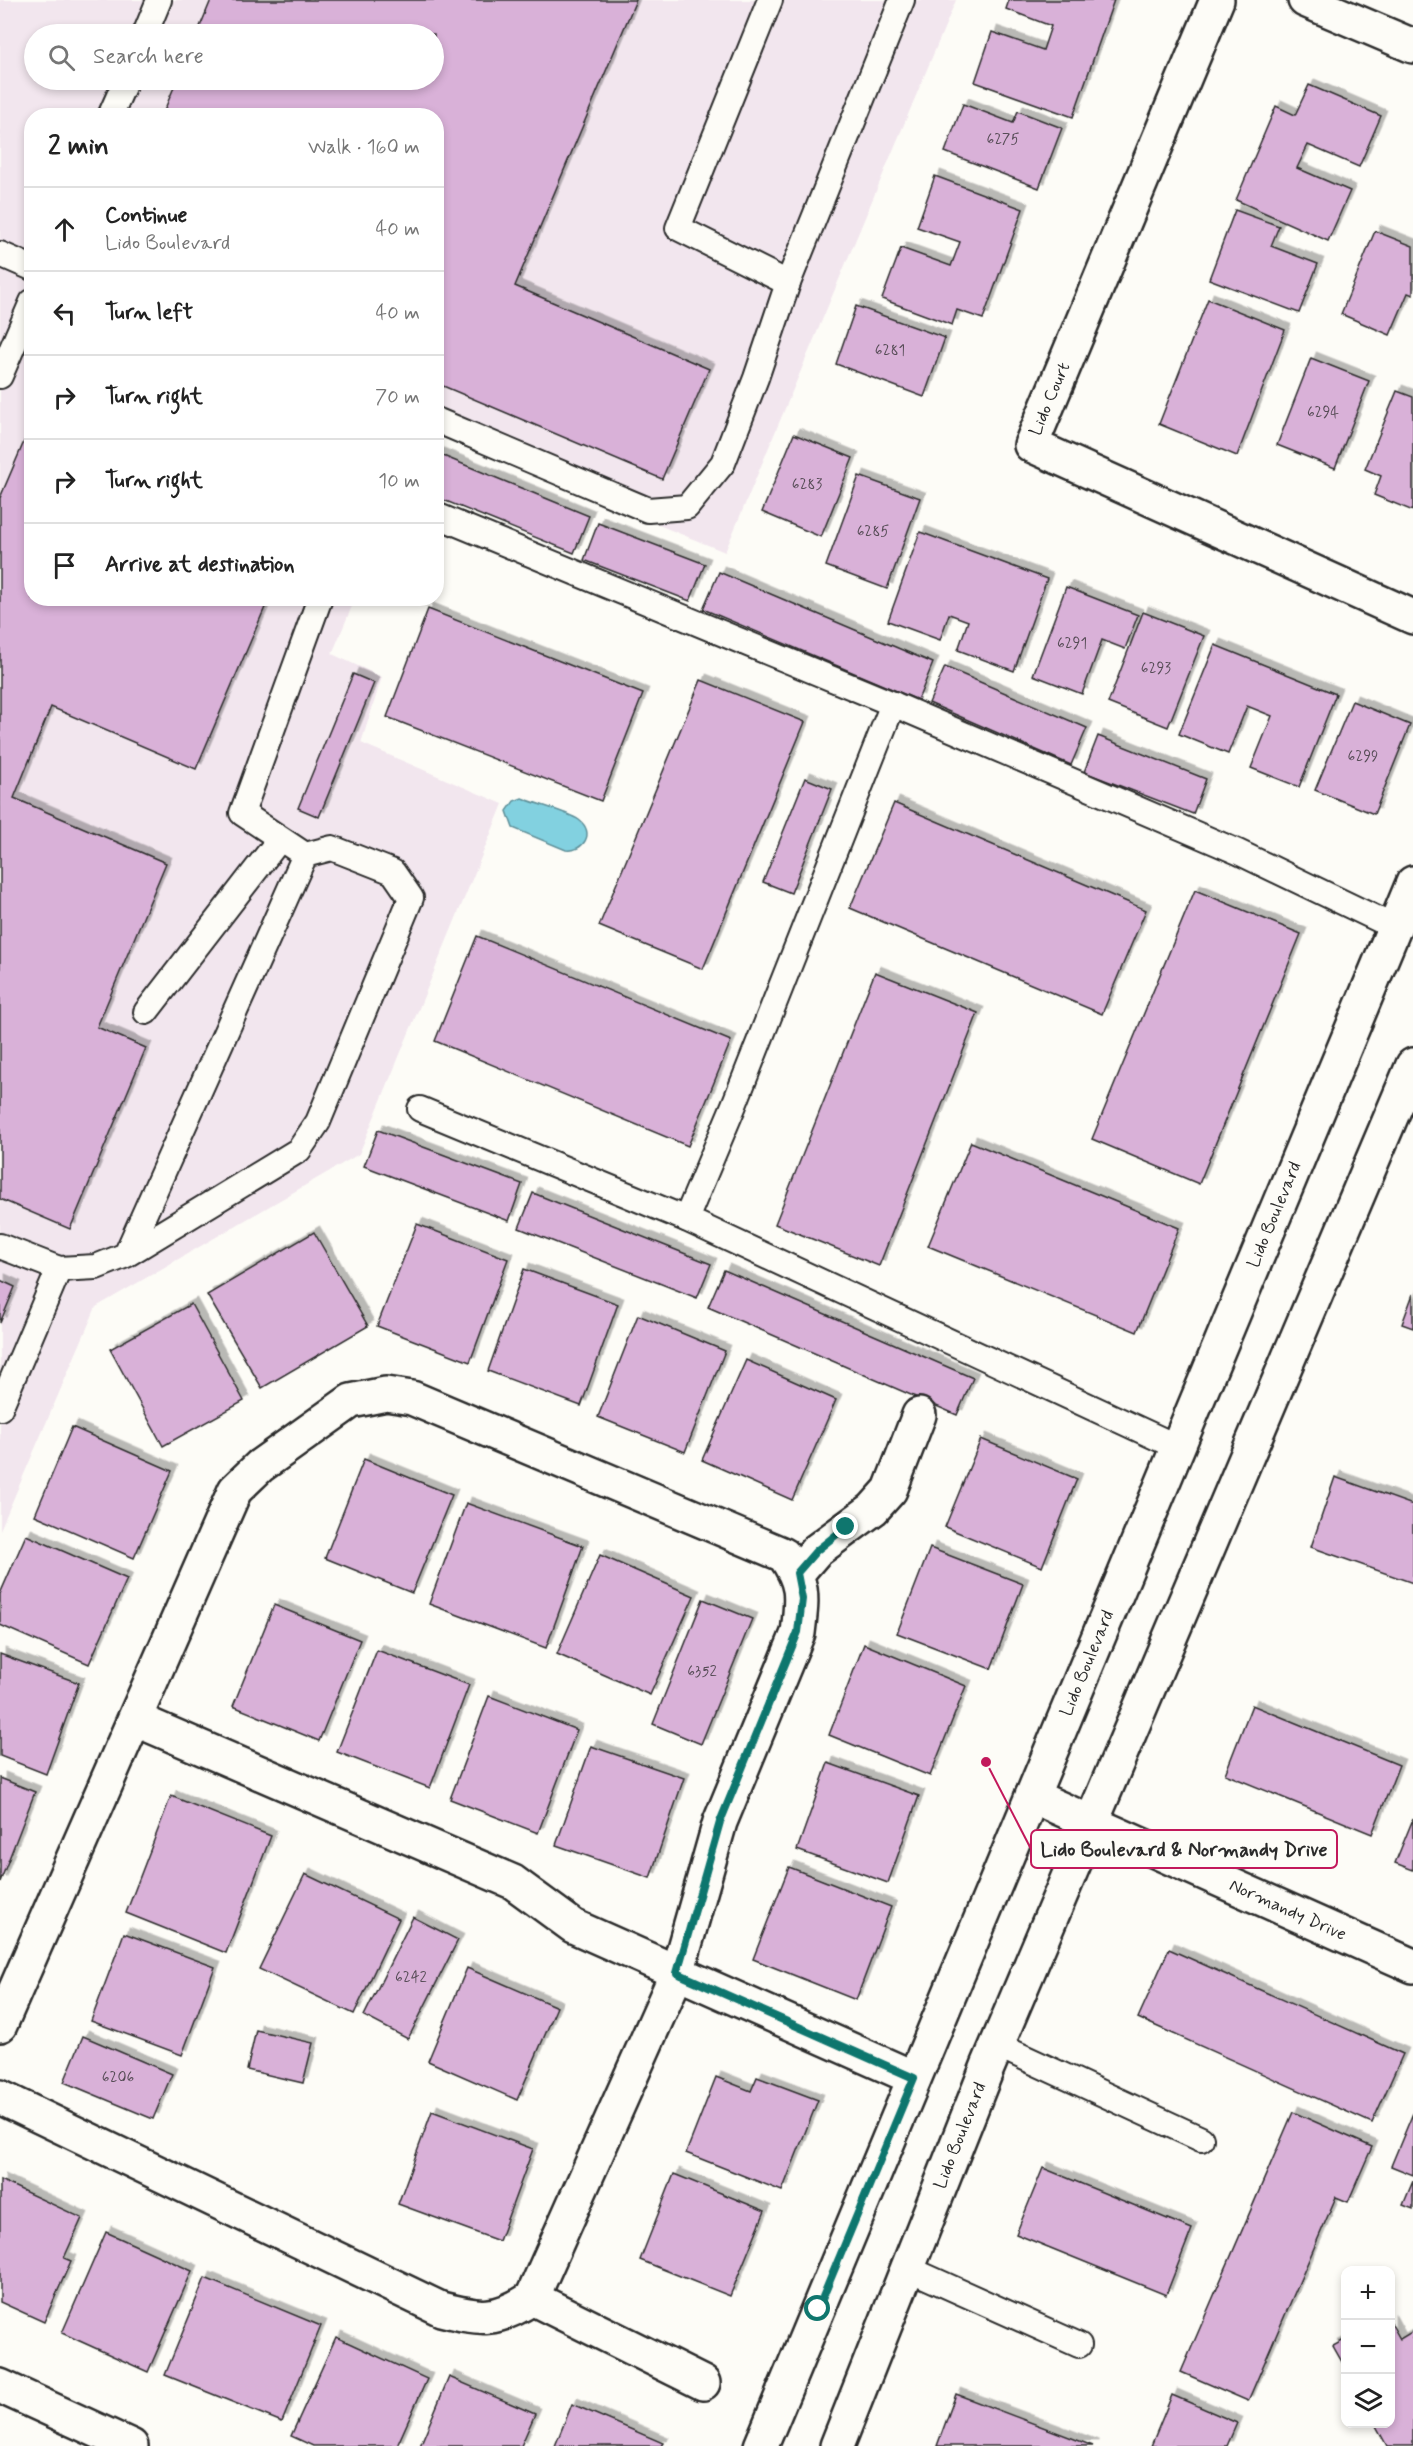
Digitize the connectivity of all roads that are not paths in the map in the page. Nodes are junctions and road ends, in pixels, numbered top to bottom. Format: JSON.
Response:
{"nodes":[{"id":1,"x":159,"y":0,"type":"edge"},
{"id":2,"x":770,"y":0,"type":"edge"},
{"id":3,"x":902,"y":0,"type":"edge"},
{"id":4,"x":1217,"y":0,"type":"edge"},
{"id":5,"x":1305,"y":0,"type":"edge"},
{"id":6,"x":149,"y":24,"type":"edge"},
{"id":7,"x":1413,"y":46,"type":"edge"},
{"id":8,"x":122,"y":90,"type":"edge"},
{"id":9,"x":114,"y":108,"type":"edge"},
{"id":10,"x":0,"y":254,"type":"edge"},
{"id":11,"x":24,"y":264,"type":"edge"},
{"id":12,"x":788,"y":283,"type":"junction"},
{"id":13,"x":24,"y":320,"type":"edge"},
{"id":14,"x":0,"y":376,"type":"edge"},
{"id":15,"x":444,"y":423,"type":"edge"},
{"id":16,"x":444,"y":518,"type":"edge"},
{"id":17,"x":317,"y":606,"type":"edge"},
{"id":18,"x":1413,"y":616,"type":"edge"},
{"id":19,"x":893,"y":704,"type":"junction"},
{"id":20,"x":279,"y":840,"type":"junction"},
{"id":21,"x":305,"y":855,"type":"junction"},
{"id":22,"x":1413,"y":883,"type":"edge"},
{"id":23,"x":1394,"y":927,"type":"junction"},
{"id":24,"x":146,"y":1012,"type":"dead end"},
{"id":25,"x":1413,"y":1065,"type":"edge"},
{"id":26,"x":420,"y":1108,"type":"dead end"},
{"id":27,"x":686,"y":1219,"type":"junction"},
{"id":28,"x":0,"y":1246,"type":"edge"},
{"id":29,"x":126,"y":1255,"type":"junction"},
{"id":30,"x":59,"y":1269,"type":"junction"},
{"id":31,"x":0,"y":1408,"type":"edge"},
{"id":32,"x":919,"y":1415,"type":"dead end"},
{"id":33,"x":1177,"y":1447,"type":"junction"},
{"id":34,"x":797,"y":1573,"type":"junction"},
{"id":35,"x":135,"y":1719,"type":"junction"},
{"id":36,"x":1032,"y":1796,"type":"junction"},
{"id":37,"x":1092,"y":1823,"type":"junction"},
{"id":38,"x":1413,"y":1966,"type":"edge"},
{"id":39,"x":677,"y":1973,"type":"junction"},
{"id":40,"x":0,"y":2025,"type":"edge"},
{"id":41,"x":997,"y":2045,"type":"junction"},
{"id":42,"x":914,"y":2078,"type":"junction"},
{"id":43,"x":0,"y":2097,"type":"edge"},
{"id":44,"x":1201,"y":2139,"type":"dead end"},
{"id":45,"x":907,"y":2268,"type":"junction"},
{"id":46,"x":532,"y":2298,"type":"junction"},
{"id":47,"x":1079,"y":2344,"type":"dead end"},
{"id":48,"x":703,"y":2383,"type":"dead end"},
{"id":49,"x":0,"y":2386,"type":"edge"},
{"id":50,"x":131,"y":2446,"type":"edge"},
{"id":51,"x":761,"y":2446,"type":"edge"},
{"id":52,"x":837,"y":2446,"type":"edge"}],
"edges":[{"from":1,"to":6,"type":"lane"},
{"from":2,"to":12,"type":"lane"},
{"from":3,"to":12,"type":"lane"},
{"from":4,"to":18,"type":"street","name":"Lido Court"},
{"from":5,"to":7,"type":"street"},
{"from":8,"to":9,"type":"lane"},
{"from":10,"to":11,"type":"lane"},
{"from":12,"to":15,"type":"lane"},
{"from":13,"to":14,"type":"lane"},
{"from":16,"to":19,"type":"lane"},
{"from":17,"to":20,"type":"lane"},
{"from":19,"to":23,"type":"lane"},
{"from":19,"to":27,"type":"lane"},
{"from":20,"to":21,"type":"lane"},
{"from":20,"to":24,"type":"lane"},
{"from":21,"to":29,"type":"lane"},
{"from":21,"to":29,"type":"lane"},
{"from":22,"to":23,"type":"street","name":"Lido Boulevard"},
{"from":23,"to":33,"type":"street","name":"Lido Boulevard"},
{"from":25,"to":37,"type":"street","name":"Lido Boulevard"},
{"from":26,"to":27,"type":"lane"},
{"from":27,"to":33,"type":"lane"},
{"from":28,"to":30,"type":"lane"},
{"from":29,"to":30,"type":"lane"},
{"from":30,"to":31,"type":"lane"},
{"from":32,"to":34,"type":"street"},
{"from":33,"to":36,"type":"street","name":"Lido Boulevard"},
{"from":34,"to":35,"type":"street"},
{"from":34,"to":39,"type":"street"},
{"from":35,"to":39,"type":"street"},
{"from":35,"to":40,"type":"street"},
{"from":36,"to":37,"type":"street","name":"Normandy Drive"},
{"from":36,"to":42,"type":"street","name":"Lido Boulevard"},
{"from":37,"to":38,"type":"street","name":"Normandy Drive"},
{"from":37,"to":41,"type":"street","name":"Lido Boulevard"},
{"from":39,"to":42,"type":"street"},
{"from":39,"to":46,"type":"street"},
{"from":41,"to":44,"type":"lane"},
{"from":41,"to":45,"type":"street","name":"Lido Boulevard"},
{"from":42,"to":51,"type":"street","name":"Lido Boulevard"},
{"from":43,"to":46,"type":"street"},
{"from":45,"to":47,"type":"lane"},
{"from":45,"to":52,"type":"street","name":"Lido Boulevard"},
{"from":46,"to":48,"type":"street"},
{"from":49,"to":50,"type":"street"}]}
